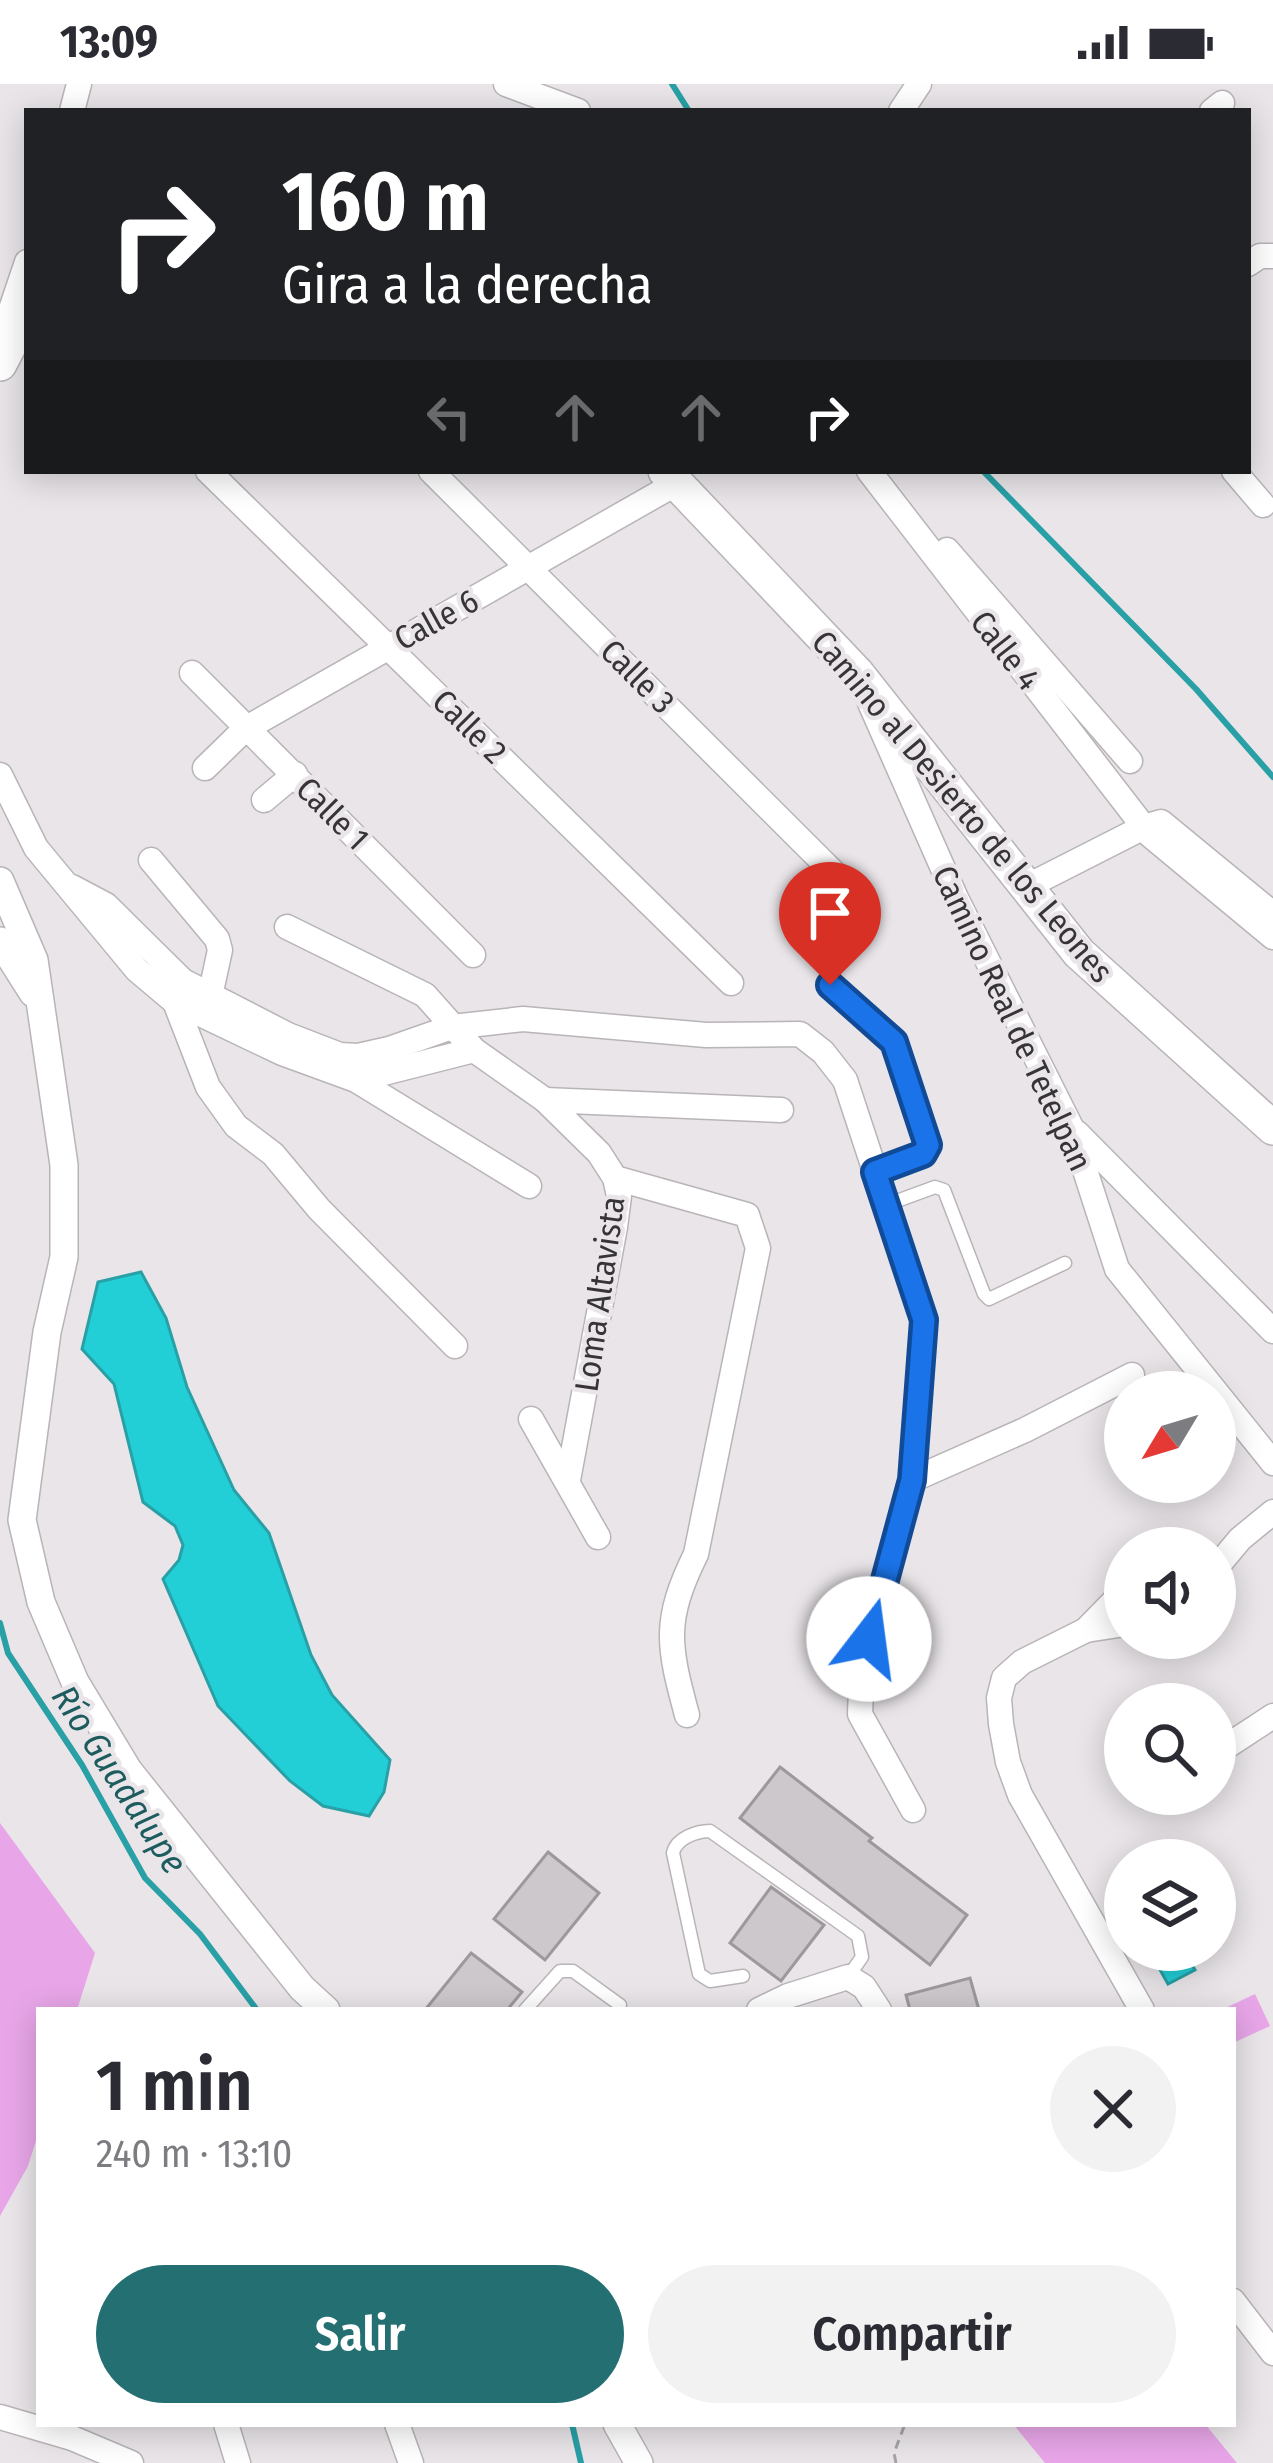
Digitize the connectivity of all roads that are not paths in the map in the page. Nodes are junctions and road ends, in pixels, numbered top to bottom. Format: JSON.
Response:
{"nodes":[{"id":1,"x":518,"y":87,"type":"edge"},
{"id":2,"x":570,"y":108,"type":"edge"},
{"id":3,"x":24,"y":271,"type":"edge"},
{"id":4,"x":14,"y":300,"type":"edge"},
{"id":5,"x":1,"y":361,"type":"edge"},
{"id":6,"x":211,"y":474,"type":"edge"},
{"id":7,"x":434,"y":474,"type":"edge"},
{"id":8,"x":871,"y":474,"type":"edge"},
{"id":9,"x":1237,"y":474,"type":"edge"},
{"id":10,"x":671,"y":477,"type":"edge"},
{"id":11,"x":893,"y":501,"type":"junction"},
{"id":12,"x":1263,"y":505,"type":"dead end"},
{"id":13,"x":530,"y":568,"type":"junction"},
{"id":14,"x":388,"y":645,"type":"junction"},
{"id":15,"x":192,"y":673,"type":"dead end"},
{"id":16,"x":857,"y":673,"type":"junction"},
{"id":17,"x":245,"y":729,"type":"junction"},
{"id":18,"x":1130,"y":761,"type":"dead end"},
{"id":19,"x":205,"y":768,"type":"dead end"},
{"id":20,"x":295,"y":774,"type":"junction"},
{"id":21,"x":0,"y":775,"type":"edge"},
{"id":22,"x":264,"y":800,"type":"dead end"},
{"id":23,"x":0,"y":814,"type":"edge"},
{"id":24,"x":1144,"y":827,"type":"junction"},
{"id":25,"x":36,"y":848,"type":"junction"},
{"id":26,"x":151,"y":860,"type":"dead end"},
{"id":27,"x":0,"y":881,"type":"edge"},
{"id":28,"x":843,"y":882,"type":"dead end"},
{"id":29,"x":1026,"y":887,"type":"junction"},
{"id":30,"x":1273,"y":914,"type":"edge"},
{"id":31,"x":287,"y":927,"type":"dead end"},
{"id":32,"x":1273,"y":937,"type":"edge"},
{"id":33,"x":0,"y":941,"type":"edge"},
{"id":34,"x":473,"y":955,"type":"dead end"},
{"id":35,"x":731,"y":983,"type":"dead end"},
{"id":36,"x":830,"y":985,"type":"dead end"},
{"id":37,"x":179,"y":991,"type":"junction"},
{"id":38,"x":210,"y":996,"type":"junction"},
{"id":39,"x":41,"y":1007,"type":"junction"},
{"id":40,"x":500,"y":1022,"type":"junction"},
{"id":41,"x":452,"y":1027,"type":"junction"},
{"id":42,"x":474,"y":1050,"type":"junction"},
{"id":43,"x":356,"y":1080,"type":"junction"},
{"id":44,"x":545,"y":1100,"type":"junction"},
{"id":45,"x":781,"y":1110,"type":"dead end"},
{"id":46,"x":1071,"y":1127,"type":"junction"},
{"id":47,"x":1273,"y":1129,"type":"edge"},
{"id":48,"x":875,"y":1172,"type":"junction"},
{"id":49,"x":615,"y":1178,"type":"junction"},
{"id":50,"x":529,"y":1186,"type":"dead end"},
{"id":51,"x":886,"y":1204,"type":"junction"},
{"id":52,"x":1065,"y":1263,"type":"dead end"},
{"id":53,"x":1273,"y":1331,"type":"edge"},
{"id":54,"x":455,"y":1346,"type":"dead end"},
{"id":55,"x":1104,"y":1390,"type":"edge"},
{"id":56,"x":579,"y":1424,"type":"junction"},
{"id":57,"x":1273,"y":1463,"type":"edge"},
{"id":58,"x":568,"y":1480,"type":"junction"},
{"id":59,"x":912,"y":1480,"type":"junction"},
{"id":60,"x":1273,"y":1511,"type":"edge"},
{"id":61,"x":598,"y":1537,"type":"dead end"},
{"id":62,"x":1240,"y":1539,"type":"junction"},
{"id":63,"x":1236,"y":1540,"type":"edge"},
{"id":64,"x":1236,"y":1544,"type":"edge"},
{"id":65,"x":1104,"y":1612,"type":"edge"},
{"id":66,"x":1104,"y":1627,"type":"edge"},
{"id":67,"x":1086,"y":1630,"type":"junction"},
{"id":68,"x":687,"y":1715,"type":"dead end"},
{"id":69,"x":1273,"y":1716,"type":"edge"},
{"id":70,"x":1236,"y":1740,"type":"edge"},
{"id":71,"x":913,"y":1810,"type":"dead end"},
{"id":72,"x":743,"y":1976,"type":"dead end"},
{"id":73,"x":848,"y":1977,"type":"junction"},
{"id":74,"x":620,"y":2005,"type":"dead end"},
{"id":75,"x":323,"y":2007,"type":"edge"},
{"id":76,"x":528,"y":2007,"type":"edge"},
{"id":77,"x":765,"y":2007,"type":"edge"},
{"id":78,"x":877,"y":2007,"type":"edge"},
{"id":79,"x":1140,"y":2007,"type":"edge"},
{"id":80,"x":1236,"y":2305,"type":"edge"},
{"id":81,"x":1273,"y":2353,"type":"edge"},
{"id":82,"x":0,"y":2417,"type":"edge"},
{"id":83,"x":227,"y":2427,"type":"edge"},
{"id":84,"x":398,"y":2427,"type":"edge"},
{"id":85,"x":618,"y":2427,"type":"edge"},
{"id":86,"x":131,"y":2463,"type":"edge"},
{"id":87,"x":238,"y":2463,"type":"edge"},
{"id":88,"x":411,"y":2463,"type":"edge"},
{"id":89,"x":639,"y":2463,"type":"edge"}],
"edges":[{"from":1,"to":2,"type":"street"},
{"from":3,"to":4,"type":"street"},
{"from":4,"to":5,"type":"main road"},
{"from":6,"to":14,"type":"street","name":"Calle 2"},
{"from":7,"to":13,"type":"street","name":"Calle 3"},
{"from":8,"to":11,"type":"street","name":"Calle 4"},
{"from":9,"to":12,"type":"street"},
{"from":10,"to":13,"type":"street","name":"Calle 6"},
{"from":10,"to":16,"type":"main road","name":"Camino al Desierto de los Leones"},
{"from":11,"to":18,"type":"street"},
{"from":11,"to":24,"type":"street","name":"Calle 4"},
{"from":13,"to":14,"type":"street","name":"Calle 6"},
{"from":13,"to":28,"type":"street","name":"Calle 3"},
{"from":14,"to":17,"type":"street","name":"Calle 6"},
{"from":14,"to":35,"type":"street","name":"Calle 2"},
{"from":15,"to":17,"type":"street","name":"Calle 1"},
{"from":16,"to":29,"type":"main road","name":"Camino al Desierto de los Leones"},
{"from":16,"to":46,"type":"street","name":"Camino Real de Tetelpan"},
{"from":17,"to":19,"type":"street","name":"Calle 6"},
{"from":17,"to":20,"type":"street","name":"Calle 1"},
{"from":20,"to":22,"type":"street"},
{"from":20,"to":34,"type":"street","name":"Calle 1"},
{"from":21,"to":25,"type":"street"},
{"from":23,"to":25,"type":"street"},
{"from":24,"to":29,"type":"street"},
{"from":24,"to":30,"type":"street","name":"Calle 4"},
{"from":24,"to":32,"type":"street","name":"Calle 4"},
{"from":25,"to":37,"type":"street"},
{"from":26,"to":38,"type":"street"},
{"from":27,"to":39,"type":"street"},
{"from":29,"to":47,"type":"main road","name":"Camino al Desierto de los Leones"},
{"from":31,"to":41,"type":"street","name":"Loma Altavista"},
{"from":33,"to":39,"type":"street"},
{"from":36,"to":48,"type":"lane"},
{"from":37,"to":38,"type":"street"},
{"from":37,"to":43,"type":"street"},
{"from":37,"to":54,"type":"street"},
{"from":38,"to":41,"type":"street"},
{"from":39,"to":75,"type":"street"},
{"from":40,"to":41,"type":"street"},
{"from":40,"to":42,"type":"street"},
{"from":40,"to":48,"type":"street"},
{"from":41,"to":42,"type":"street","name":"Loma Altavista"},
{"from":42,"to":43,"type":"street"},
{"from":42,"to":44,"type":"street","name":"Loma Altavista"},
{"from":43,"to":50,"type":"street"},
{"from":44,"to":45,"type":"street"},
{"from":44,"to":49,"type":"street","name":"Loma Altavista"},
{"from":46,"to":53,"type":"street"},
{"from":46,"to":57,"type":"street","name":"Camino Real de Tetelpan"},
{"from":48,"to":51,"type":"street"},
{"from":49,"to":56,"type":"street","name":"Loma Altavista"},
{"from":49,"to":68,"type":"street"},
{"from":51,"to":52,"type":"lane"},
{"from":51,"to":59,"type":"street"},
{"from":55,"to":59,"type":"street"},
{"from":56,"to":58,"type":"street","name":"Loma Altavista"},
{"from":56,"to":58,"type":"street"},
{"from":58,"to":61,"type":"street"},
{"from":59,"to":71,"type":"street"},
{"from":60,"to":62,"type":"street"},
{"from":62,"to":63,"type":"street"},
{"from":62,"to":64,"type":"street"},
{"from":65,"to":67,"type":"street"},
{"from":66,"to":67,"type":"street"},
{"from":67,"to":79,"type":"street"},
{"from":69,"to":70,"type":"street"},
{"from":72,"to":73,"type":"lane"},
{"from":73,"to":77,"type":"street"},
{"from":73,"to":78,"type":"street"},
{"from":74,"to":76,"type":"lane"},
{"from":80,"to":81,"type":"street"},
{"from":82,"to":86,"type":"street"},
{"from":83,"to":87,"type":"street"},
{"from":84,"to":88,"type":"street"},
{"from":85,"to":89,"type":"street"}]}
